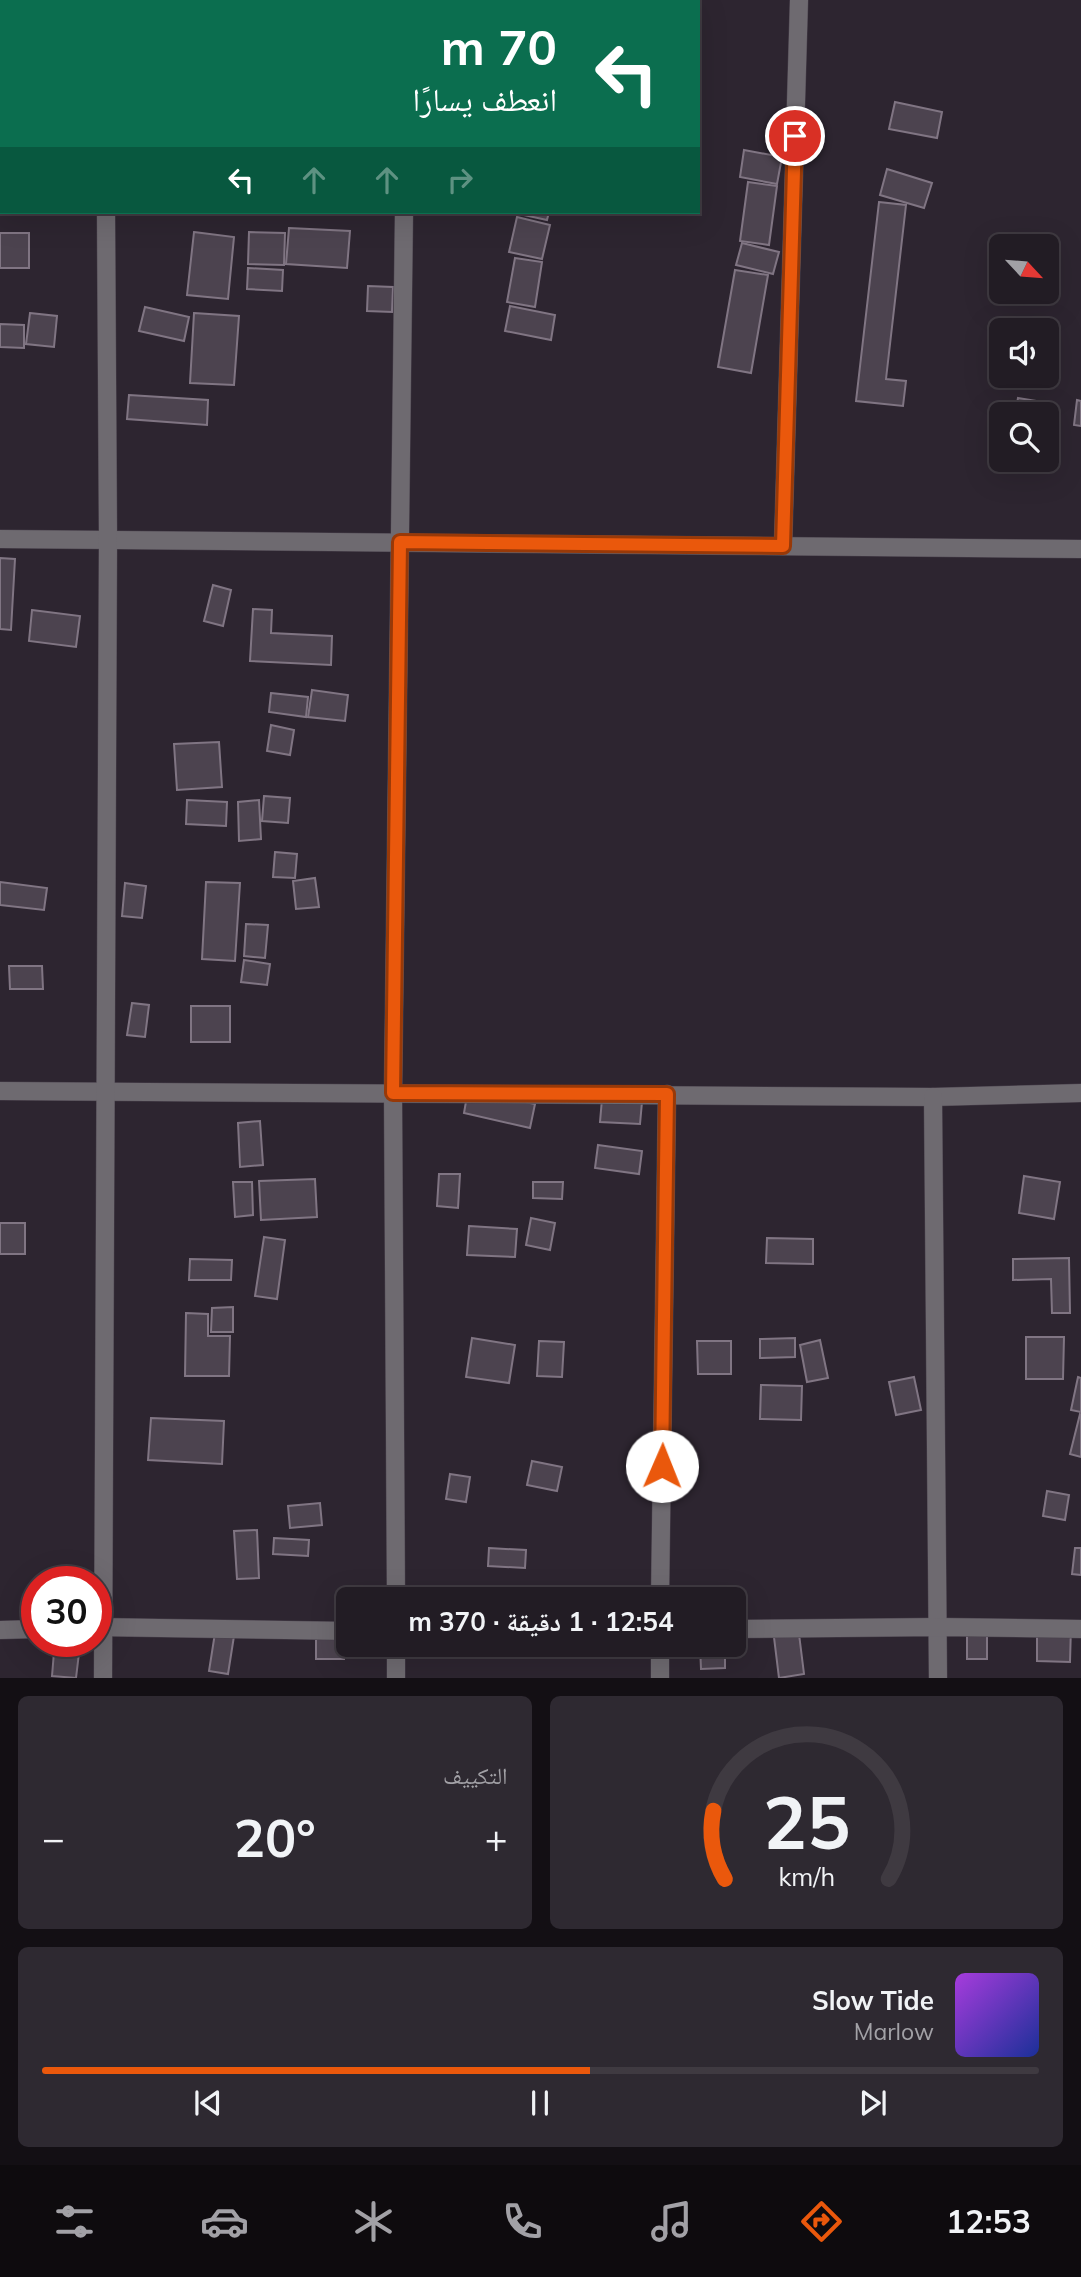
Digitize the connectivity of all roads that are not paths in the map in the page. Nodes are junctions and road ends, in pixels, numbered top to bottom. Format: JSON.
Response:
{"nodes":[{"id":1,"x":799,"y":0,"type":"edge"},
{"id":2,"x":106,"y":214,"type":"edge"},
{"id":3,"x":404,"y":214,"type":"edge"},
{"id":4,"x":0,"y":539,"type":"edge"},
{"id":5,"x":108,"y":539,"type":"junction"},
{"id":6,"x":400,"y":542,"type":"junction"},
{"id":7,"x":783,"y":546,"type":"junction"},
{"id":8,"x":1081,"y":549,"type":"edge"},
{"id":9,"x":0,"y":1091,"type":"edge"},
{"id":10,"x":104,"y":1091,"type":"junction"},
{"id":11,"x":393,"y":1093,"type":"junction"},
{"id":12,"x":1081,"y":1093,"type":"edge"},
{"id":13,"x":667,"y":1094,"type":"junction"},
{"id":14,"x":933,"y":1097,"type":"junction"},
{"id":15,"x":100,"y":1566,"type":"edge"},
{"id":16,"x":396,"y":1587,"type":"edge"},
{"id":17,"x":660,"y":1587,"type":"edge"},
{"id":18,"x":112,"y":1627,"type":"edge"},
{"id":19,"x":939,"y":1627,"type":"junction"},
{"id":20,"x":21,"y":1629,"type":"edge"},
{"id":21,"x":746,"y":1629,"type":"edge"},
{"id":22,"x":1081,"y":1629,"type":"edge"},
{"id":23,"x":0,"y":1630,"type":"edge"},
{"id":24,"x":336,"y":1630,"type":"edge"},
{"id":25,"x":101,"y":1657,"type":"edge"},
{"id":26,"x":396,"y":1657,"type":"edge"},
{"id":27,"x":660,"y":1657,"type":"edge"},
{"id":28,"x":103,"y":1678,"type":"edge"},
{"id":29,"x":396,"y":1678,"type":"edge"},
{"id":30,"x":660,"y":1678,"type":"edge"},
{"id":31,"x":938,"y":1678,"type":"edge"}],
"edges":[{"from":1,"to":7,"type":"street"},
{"from":2,"to":5,"type":"street"},
{"from":3,"to":6,"type":"street"},
{"from":4,"to":5,"type":"street"},
{"from":5,"to":6,"type":"street"},
{"from":5,"to":10,"type":"street"},
{"from":6,"to":7,"type":"street"},
{"from":6,"to":11,"type":"street"},
{"from":7,"to":8,"type":"street"},
{"from":9,"to":10,"type":"street"},
{"from":10,"to":11,"type":"street"},
{"from":10,"to":15,"type":"street"},
{"from":11,"to":13,"type":"street"},
{"from":11,"to":16,"type":"street"},
{"from":12,"to":14,"type":"street"},
{"from":13,"to":14,"type":"street"},
{"from":13,"to":17,"type":"street"},
{"from":14,"to":19,"type":"street"},
{"from":18,"to":24,"type":"street"},
{"from":19,"to":21,"type":"street"},
{"from":19,"to":22,"type":"street"},
{"from":19,"to":31,"type":"street"},
{"from":20,"to":23,"type":"street"},
{"from":25,"to":28,"type":"street"},
{"from":26,"to":29,"type":"street"},
{"from":27,"to":30,"type":"street"}]}
